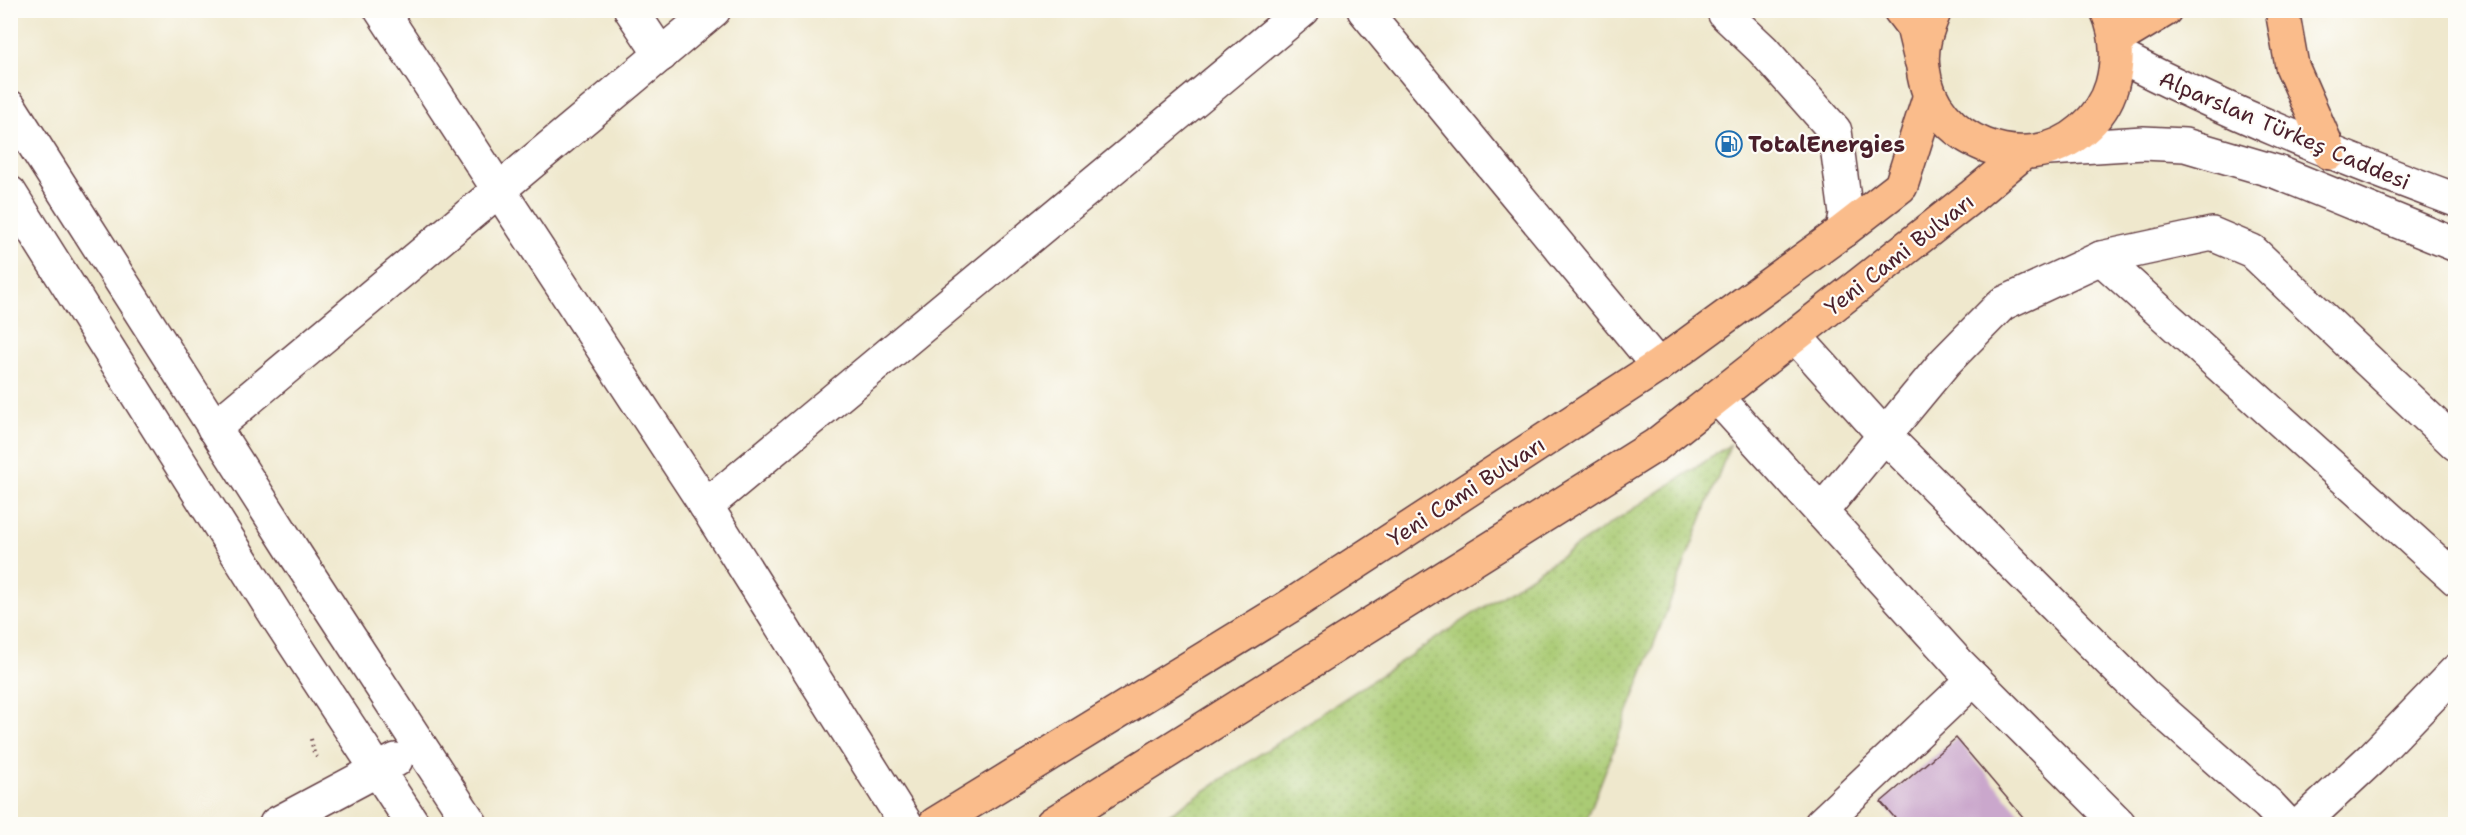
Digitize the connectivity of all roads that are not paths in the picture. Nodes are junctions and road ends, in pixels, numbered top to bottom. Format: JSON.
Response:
{"nodes":[{"id":1,"x":381,"y":10,"type":"edge"},
{"id":2,"x":631,"y":10,"type":"edge"},
{"id":3,"x":714,"y":10,"type":"edge"},
{"id":4,"x":1303,"y":10,"type":"edge"},
{"id":5,"x":1364,"y":10,"type":"edge"},
{"id":6,"x":1726,"y":10,"type":"edge"},
{"id":7,"x":1900,"y":10,"type":"edge"},
{"id":8,"x":1935,"y":10,"type":"edge"},
{"id":9,"x":2165,"y":10,"type":"edge"},
{"id":10,"x":2283,"y":10,"type":"edge"},
{"id":11,"x":2113,"y":35,"type":"edge"},
{"id":12,"x":661,"y":55,"type":"junction"},
{"id":13,"x":1927,"y":81,"type":"junction"},
{"id":14,"x":10,"y":107,"type":"edge"},
{"id":15,"x":2035,"y":151,"type":"junction"},
{"id":16,"x":2330,"y":153,"type":"junction"},
{"id":17,"x":500,"y":192,"type":"junction"},
{"id":18,"x":10,"y":193,"type":"edge"},
{"id":19,"x":2456,"y":200,"type":"edge"},
{"id":20,"x":1843,"y":231,"type":"junction"},
{"id":21,"x":2456,"y":244,"type":"edge"},
{"id":22,"x":2101,"y":258,"type":"junction"},
{"id":23,"x":1795,"y":336,"type":"junction"},
{"id":24,"x":1658,"y":366,"type":"junction"},
{"id":25,"x":1717,"y":397,"type":"junction"},
{"id":26,"x":214,"y":428,"type":"junction"},
{"id":27,"x":1884,"y":435,"type":"junction"},
{"id":28,"x":2456,"y":444,"type":"edge"},
{"id":29,"x":706,"y":506,"type":"junction"},
{"id":30,"x":1821,"y":512,"type":"junction"},
{"id":31,"x":2456,"y":579,"type":"edge"},
{"id":32,"x":2456,"y":671,"type":"edge"},
{"id":33,"x":1974,"y":679,"type":"junction"},
{"id":34,"x":420,"y":746,"type":"junction"},
{"id":35,"x":378,"y":771,"type":"junction"},
{"id":36,"x":276,"y":825,"type":"edge"},
{"id":37,"x":413,"y":825,"type":"edge"},
{"id":38,"x":471,"y":825,"type":"edge"},
{"id":39,"x":906,"y":825,"type":"edge"},
{"id":40,"x":935,"y":825,"type":"edge"},
{"id":41,"x":1052,"y":825,"type":"edge"},
{"id":42,"x":1821,"y":825,"type":"edge"},
{"id":43,"x":2119,"y":825,"type":"edge"},
{"id":44,"x":2287,"y":825,"type":"edge"},
{"id":45,"x":2301,"y":825,"type":"edge"}],
"edges":[{"from":1,"to":17,"type":"street"},
{"from":2,"to":12,"type":"street"},
{"from":3,"to":12,"type":"street"},
{"from":4,"to":29,"type":"street"},
{"from":5,"to":24,"type":"street"},
{"from":6,"to":20,"type":"street"},
{"from":7,"to":13,"type":"main road"},
{"from":8,"to":13,"type":"main road","name":"Yeni Cami Bulvarı"},
{"from":9,"to":11,"type":"main road"},
{"from":10,"to":16,"type":"main road"},
{"from":11,"to":15,"type":"main road","name":"Yeni Cami Bulvarı"},
{"from":11,"to":16,"type":"street","name":"Alparslan Türkeş Caddesi"},
{"from":12,"to":17,"type":"street"},
{"from":13,"to":15,"type":"main road"},
{"from":13,"to":20,"type":"main road","name":"Yeni Cami Bulvarı"},
{"from":14,"to":26,"type":"street"},
{"from":15,"to":21,"type":"street","name":"Alparslan Türkeş Caddesi"},
{"from":15,"to":23,"type":"main road","name":"Yeni Cami Bulvarı"},
{"from":16,"to":19,"type":"street","name":"Alparslan Türkeş Caddesi"},
{"from":17,"to":26,"type":"street"},
{"from":17,"to":29,"type":"street"},
{"from":18,"to":35,"type":"street"},
{"from":20,"to":24,"type":"main road","name":"Yeni Cami Bulvarı"},
{"from":22,"to":27,"type":"street"},
{"from":22,"to":28,"type":"street"},
{"from":22,"to":31,"type":"street"},
{"from":23,"to":25,"type":"main road","name":"Yeni Cami Bulvarı"},
{"from":23,"to":27,"type":"street"},
{"from":24,"to":40,"type":"main road","name":"Yeni Cami Bulvarı"},
{"from":25,"to":30,"type":"street"},
{"from":25,"to":41,"type":"main road","name":"Yeni Cami Bulvarı"},
{"from":26,"to":34,"type":"street"},
{"from":27,"to":30,"type":"street"},
{"from":27,"to":44,"type":"street"},
{"from":29,"to":39,"type":"street"},
{"from":30,"to":33,"type":"street"},
{"from":32,"to":45,"type":"street"},
{"from":33,"to":42,"type":"street"},
{"from":33,"to":43,"type":"street"},
{"from":34,"to":35,"type":"street"},
{"from":34,"to":38,"type":"street"},
{"from":35,"to":36,"type":"street"},
{"from":35,"to":37,"type":"street"}]}
